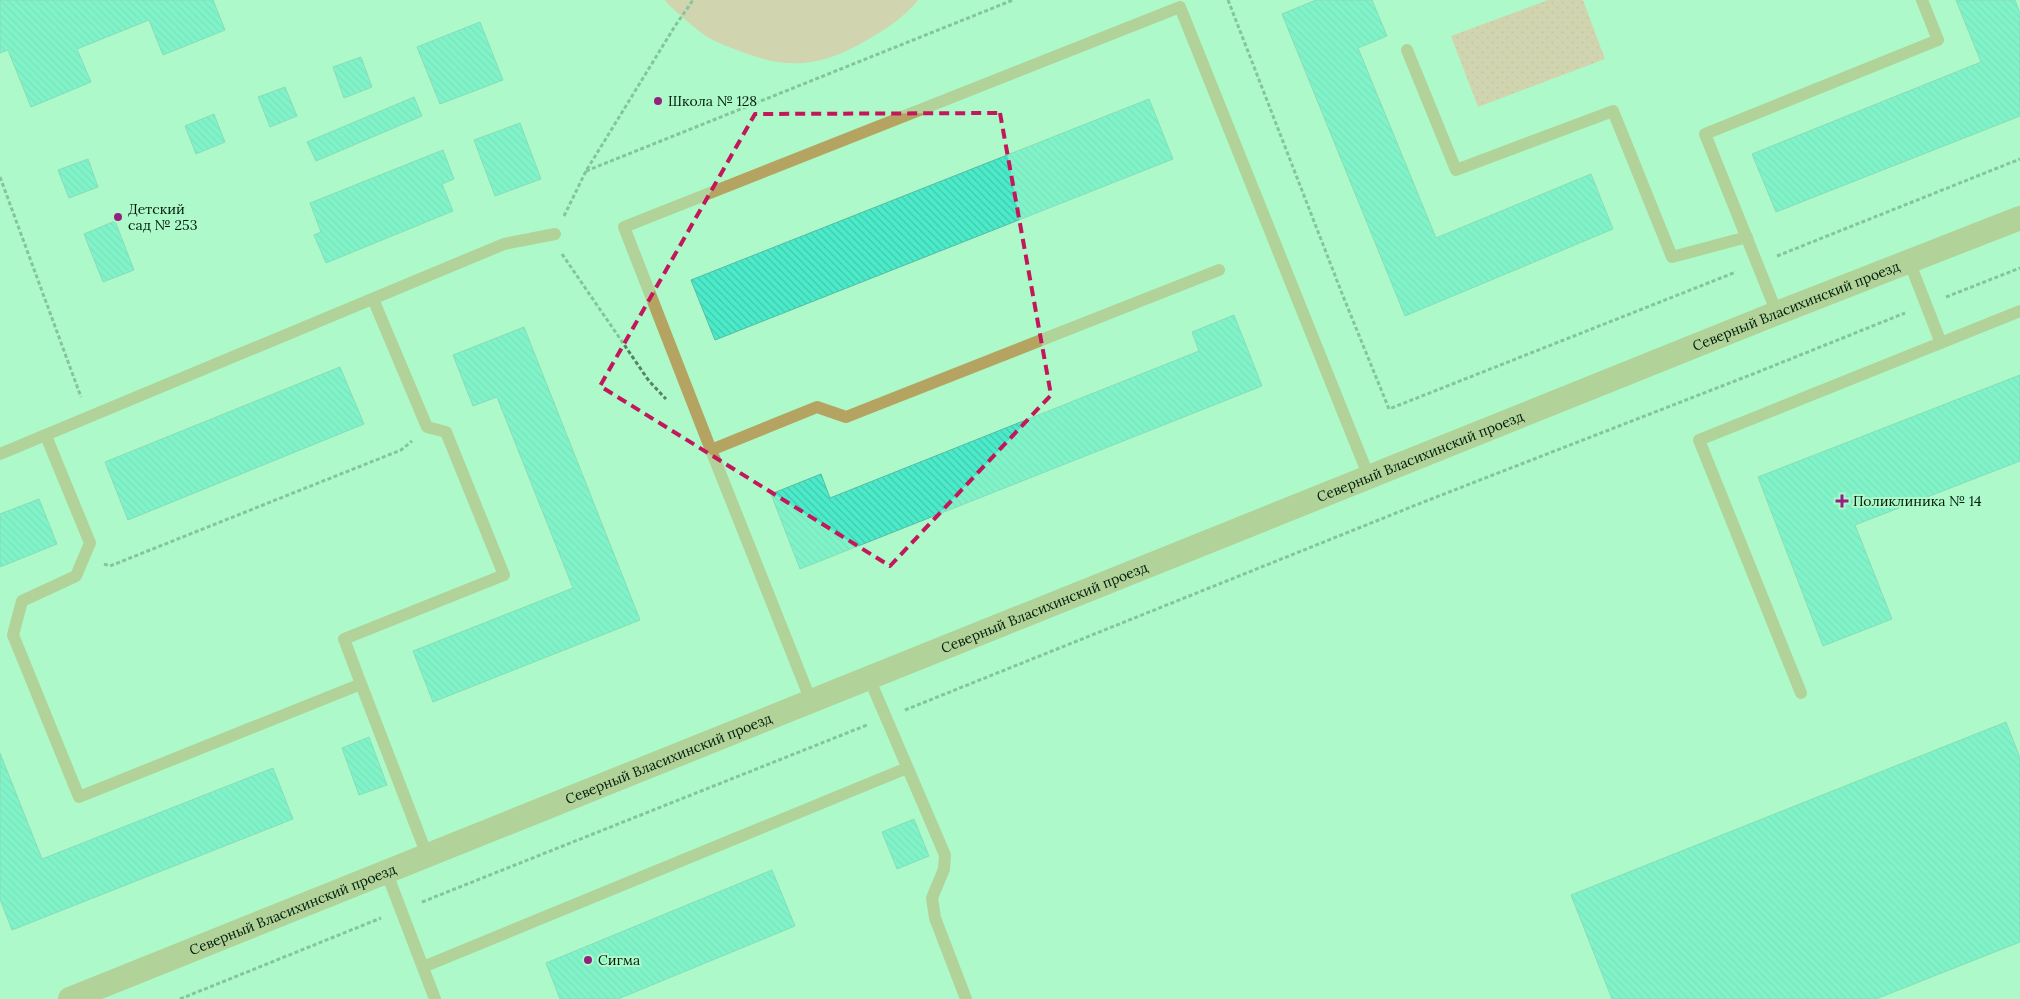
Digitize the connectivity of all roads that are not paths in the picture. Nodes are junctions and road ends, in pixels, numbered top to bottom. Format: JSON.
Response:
{"nodes":[{"id":1,"x":1922,"y":0,"type":"edge"},
{"id":2,"x":1407,"y":50,"type":"dead end"},
{"id":3,"x":2020,"y":218,"type":"edge"},
{"id":4,"x":555,"y":234,"type":"road end"},
{"id":5,"x":1747,"y":237,"type":"junction"},
{"id":6,"x":1909,"y":261,"type":"junction"},
{"id":7,"x":1219,"y":270,"type":"dead end"},
{"id":8,"x":373,"y":299,"type":"junction"},
{"id":9,"x":2020,"y":311,"type":"edge"},
{"id":10,"x":1777,"y":313,"type":"junction"},
{"id":11,"x":1941,"y":343,"type":"junction"},
{"id":12,"x":46,"y":436,"type":"junction"},
{"id":13,"x":711,"y":450,"type":"junction"},
{"id":14,"x":0,"y":454,"type":"edge"},
{"id":15,"x":1369,"y":477,"type":"junction"},
{"id":16,"x":869,"y":678,"type":"junction"},
{"id":17,"x":361,"y":684,"type":"junction"},
{"id":18,"x":1801,"y":693,"type":"dead end"},
{"id":19,"x":811,"y":701,"type":"junction"},
{"id":20,"x":906,"y":768,"type":"junction"},
{"id":21,"x":427,"y":855,"type":"junction"},
{"id":22,"x":386,"y":871,"type":"junction"},
{"id":23,"x":423,"y":967,"type":"junction"},
{"id":24,"x":70,"y":999,"type":"edge"},
{"id":25,"x":436,"y":999,"type":"edge"},
{"id":26,"x":966,"y":999,"type":"edge"}],
"edges":[{"from":1,"to":5,"type":"lane"},
{"from":2,"to":5,"type":"lane"},
{"from":3,"to":6,"type":"street","name":"Северный Власихинский проезд"},
{"from":4,"to":8,"type":"lane"},
{"from":5,"to":10,"type":"lane"},
{"from":6,"to":10,"type":"street","name":"Северный Власихинский проезд"},
{"from":6,"to":11,"type":"lane"},
{"from":7,"to":13,"type":"lane"},
{"from":8,"to":12,"type":"lane"},
{"from":8,"to":17,"type":"lane"},
{"from":9,"to":11,"type":"lane"},
{"from":10,"to":15,"type":"street","name":"Северный Власихинский проезд"},
{"from":11,"to":18,"type":"lane"},
{"from":12,"to":14,"type":"lane"},
{"from":12,"to":17,"type":"lane"},
{"from":13,"to":15,"type":"lane"},
{"from":13,"to":19,"type":"lane"},
{"from":15,"to":16,"type":"street","name":"Северный Власихинский проезд"},
{"from":16,"to":19,"type":"street","name":"Северный Власихинский проезд"},
{"from":16,"to":20,"type":"lane"},
{"from":17,"to":21,"type":"lane"},
{"from":19,"to":21,"type":"street","name":"Северный Власихинский проезд"},
{"from":20,"to":23,"type":"lane"},
{"from":20,"to":26,"type":"lane"},
{"from":21,"to":22,"type":"street","name":"Северный Власихинский проезд"},
{"from":22,"to":23,"type":"lane"},
{"from":22,"to":24,"type":"street","name":"Северный Власихинский проезд"},
{"from":23,"to":25,"type":"lane"}]}
